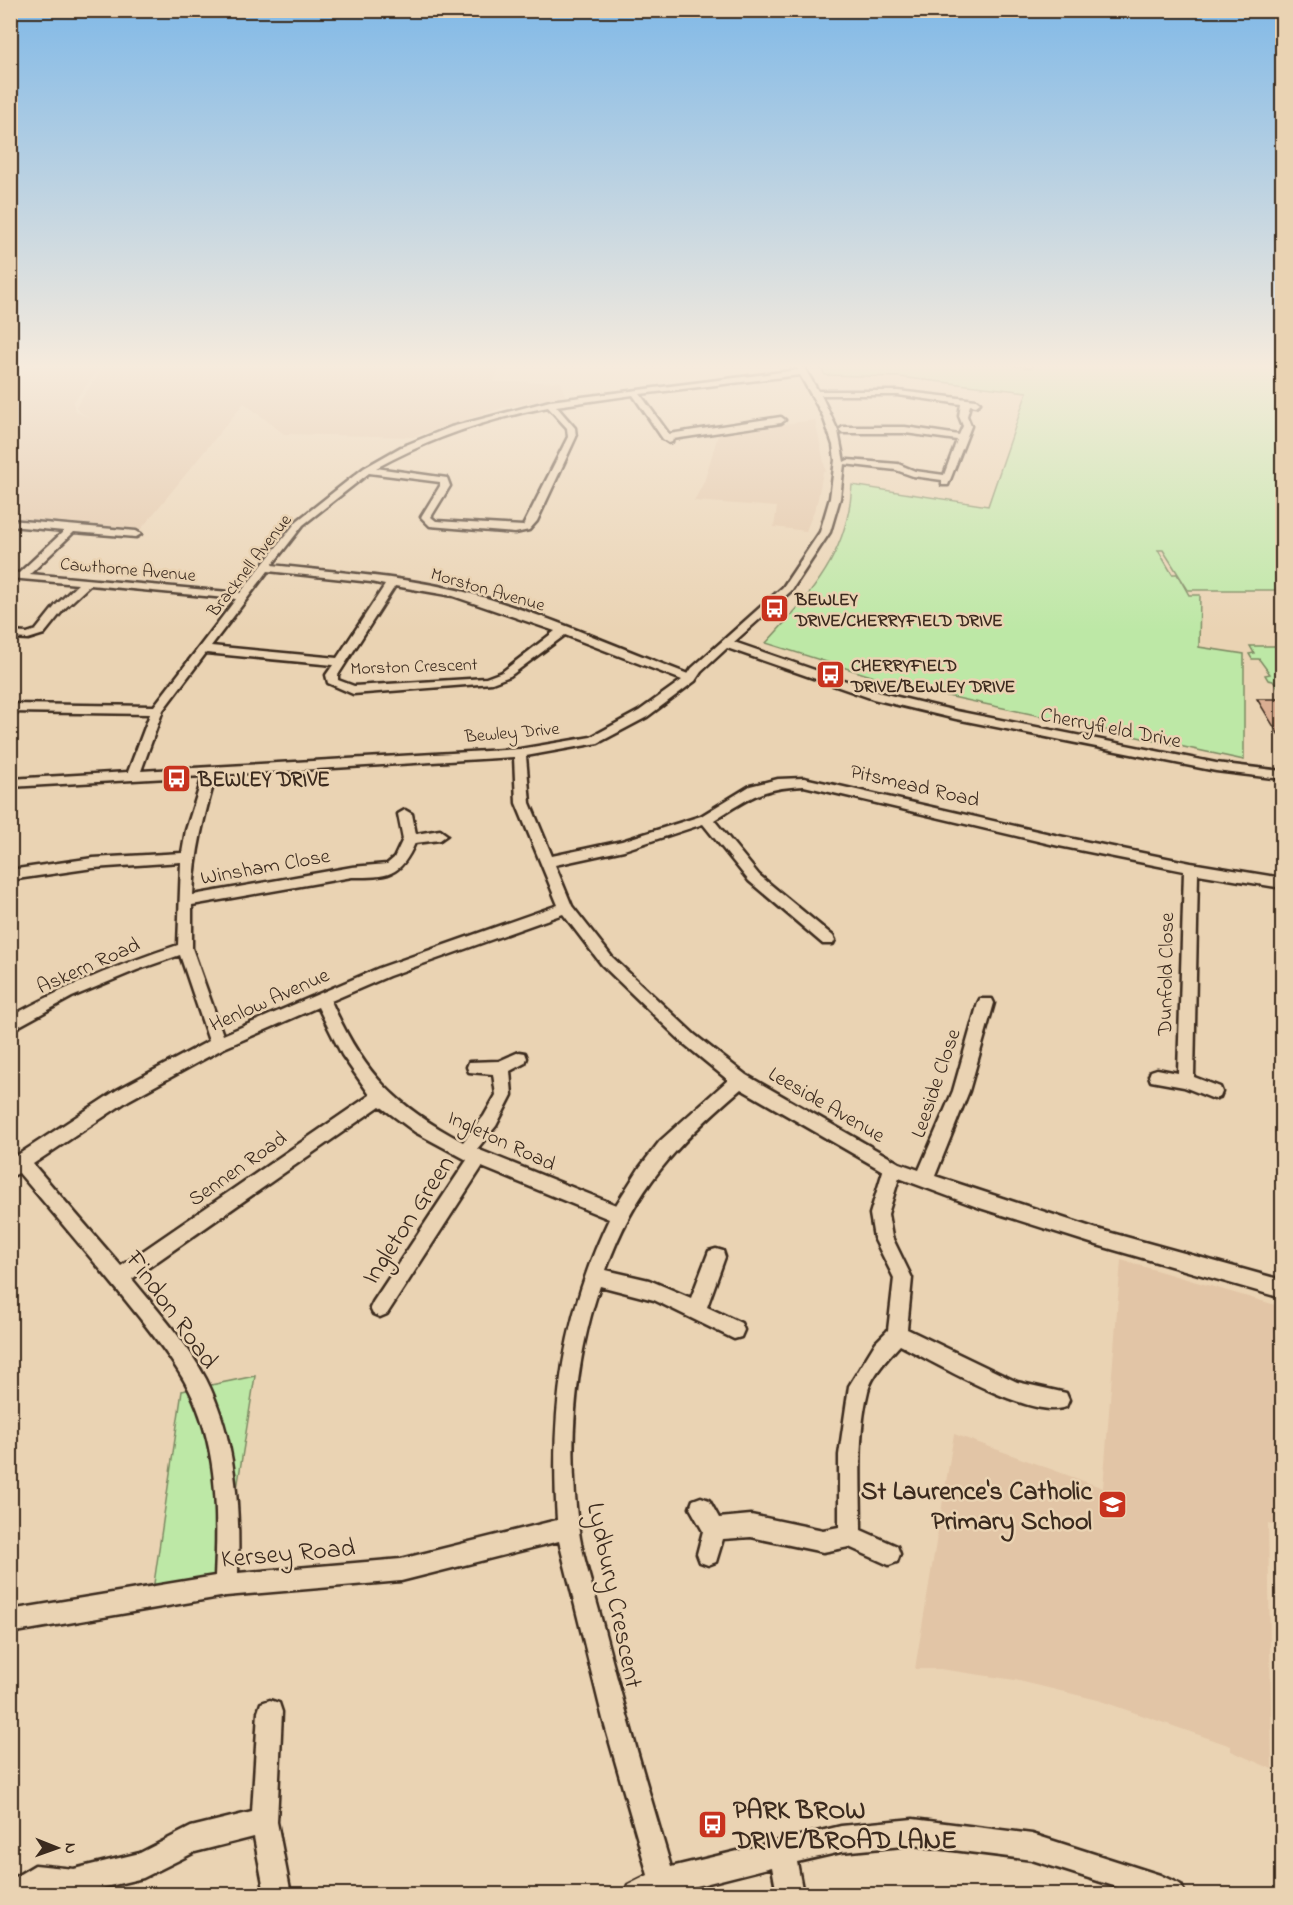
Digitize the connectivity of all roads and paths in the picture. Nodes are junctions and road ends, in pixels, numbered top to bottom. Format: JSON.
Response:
{"nodes":[{"id":1,"x":397,"y":453,"type":"edge"},
{"id":2,"x":564,"y":453,"type":"edge"},
{"id":3,"x":838,"y":453,"type":"edge"},
{"id":4,"x":957,"y":453,"type":"edge"},
{"id":5,"x":848,"y":463,"type":"dead end"},
{"id":6,"x":366,"y":470,"type":"junction"},
{"id":7,"x":10,"y":523,"type":"edge"},
{"id":8,"x":71,"y":529,"type":"junction"},
{"id":9,"x":136,"y":534,"type":"dead end"},
{"id":10,"x":267,"y":568,"type":"junction"},
{"id":11,"x":16,"y":576,"type":"edge"},
{"id":12,"x":87,"y":582,"type":"junction"},
{"id":13,"x":392,"y":582,"type":"junction"},
{"id":14,"x":243,"y":596,"type":"junction"},
{"id":15,"x":564,"y":630,"type":"junction"},
{"id":16,"x":10,"y":634,"type":"edge"},
{"id":17,"x":728,"y":644,"type":"junction"},
{"id":18,"x":204,"y":648,"type":"junction"},
{"id":19,"x":339,"y":662,"type":"junction"},
{"id":20,"x":691,"y":679,"type":"junction"},
{"id":21,"x":10,"y":708,"type":"edge"},
{"id":22,"x":157,"y":710,"type":"junction"},
{"id":23,"x":520,"y":753,"type":"junction"},
{"id":24,"x":211,"y":771,"type":"junction"},
{"id":25,"x":1282,"y":774,"type":"edge"},
{"id":26,"x":133,"y":775,"type":"junction"},
{"id":27,"x":10,"y":783,"type":"edge"},
{"id":28,"x":405,"y":814,"type":"dead end"},
{"id":29,"x":706,"y":819,"type":"junction"},
{"id":30,"x":440,"y":835,"type":"dead end"},
{"id":31,"x":410,"y":839,"type":"junction"},
{"id":32,"x":188,"y":857,"type":"junction"},
{"id":33,"x":547,"y":862,"type":"junction"},
{"id":34,"x":1191,"y":868,"type":"junction"},
{"id":35,"x":10,"y":875,"type":"edge"},
{"id":36,"x":1282,"y":883,"type":"edge"},
{"id":37,"x":185,"y":901,"type":"junction"},
{"id":38,"x":566,"y":908,"type":"junction"},
{"id":39,"x":828,"y":940,"type":"dead end"},
{"id":40,"x":185,"y":948,"type":"junction"},
{"id":41,"x":322,"y":998,"type":"junction"},
{"id":42,"x":986,"y":1003,"type":"dead end"},
{"id":43,"x":10,"y":1025,"type":"edge"},
{"id":44,"x":218,"y":1044,"type":"junction"},
{"id":45,"x":519,"y":1058,"type":"dead end"},
{"id":46,"x":475,"y":1067,"type":"dead end"},
{"id":47,"x":501,"y":1068,"type":"junction"},
{"id":48,"x":1157,"y":1076,"type":"dead end"},
{"id":49,"x":740,"y":1080,"type":"junction"},
{"id":50,"x":1186,"y":1081,"type":"junction"},
{"id":51,"x":1214,"y":1092,"type":"dead end"},
{"id":52,"x":381,"y":1096,"type":"junction"},
{"id":53,"x":471,"y":1155,"type":"junction"},
{"id":54,"x":16,"y":1167,"type":"edge"},
{"id":55,"x":893,"y":1168,"type":"junction"},
{"id":56,"x":925,"y":1178,"type":"junction"},
{"id":57,"x":619,"y":1215,"type":"junction"},
{"id":58,"x":716,"y":1257,"type":"dead end"},
{"id":59,"x":594,"y":1276,"type":"junction"},
{"id":60,"x":120,"y":1277,"type":"junction"},
{"id":61,"x":1282,"y":1289,"type":"edge"},
{"id":62,"x":380,"y":1308,"type":"dead end"},
{"id":63,"x":696,"y":1310,"type":"junction"},
{"id":64,"x":734,"y":1330,"type":"dead end"},
{"id":65,"x":897,"y":1334,"type":"junction"},
{"id":66,"x":1059,"y":1400,"type":"dead end"},
{"id":67,"x":701,"y":1508,"type":"dead end"},
{"id":68,"x":568,"y":1528,"type":"junction"},
{"id":69,"x":714,"y":1529,"type":"junction"},
{"id":70,"x":850,"y":1536,"type":"junction"},
{"id":71,"x":708,"y":1554,"type":"dead end"},
{"id":72,"x":889,"y":1554,"type":"dead end"},
{"id":73,"x":225,"y":1585,"type":"junction"},
{"id":74,"x":10,"y":1622,"type":"edge"},
{"id":75,"x":270,"y":1712,"type":"dead end"},
{"id":76,"x":264,"y":1822,"type":"junction"},
{"id":77,"x":782,"y":1852,"type":"junction"},
{"id":78,"x":663,"y":1882,"type":"junction"},
{"id":79,"x":14,"y":1894,"type":"edge"},
{"id":80,"x":278,"y":1894,"type":"edge"},
{"id":81,"x":637,"y":1894,"type":"edge"},
{"id":82,"x":790,"y":1894,"type":"edge"},
{"id":83,"x":1172,"y":1894,"type":"edge"}],
"edges":[{"from":1,"to":6,"type":"street","name":"Bracknell Avenue"},
{"from":2,"to":6,"type":"street"},
{"from":3,"to":17,"type":"street","name":"Bewley Drive"},
{"from":4,"to":5,"type":"street"},
{"from":6,"to":10,"type":"street","name":"Bracknell Avenue"},
{"from":7,"to":8,"type":"street"},
{"from":8,"to":9,"type":"street"},
{"from":8,"to":11,"type":"street"},
{"from":10,"to":13,"type":"street","name":"Morston Avenue"},
{"from":10,"to":14,"type":"street","name":"Bracknell Avenue"},
{"from":11,"to":12,"type":"street","name":"Cawthorne Avenue"},
{"from":12,"to":14,"type":"street","name":"Cawthorne Avenue"},
{"from":12,"to":16,"type":"street"},
{"from":13,"to":15,"type":"street","name":"Morston Avenue"},
{"from":13,"to":19,"type":"street","name":"Morston Crescent"},
{"from":14,"to":18,"type":"street","name":"Bracknell Avenue"},
{"from":15,"to":19,"type":"street","name":"Morston Crescent"},
{"from":15,"to":20,"type":"street","name":"Morston Avenue"},
{"from":17,"to":20,"type":"street","name":"Bewley Drive"},
{"from":17,"to":25,"type":"street","name":"Cherryfield Drive"},
{"from":18,"to":19,"type":"street"},
{"from":18,"to":22,"type":"street","name":"Bracknell Avenue"},
{"from":20,"to":23,"type":"street","name":"Bewley Drive"},
{"from":21,"to":22,"type":"street"},
{"from":22,"to":26,"type":"street","name":"Bracknell Avenue"},
{"from":23,"to":24,"type":"street","name":"Bewley Drive"},
{"from":23,"to":33,"type":"street","name":"Leeside Avenue"},
{"from":24,"to":26,"type":"street","name":"Bewley Drive"},
{"from":24,"to":32,"type":"street"},
{"from":26,"to":27,"type":"street","name":"Bewley Drive"},
{"from":28,"to":31,"type":"street"},
{"from":29,"to":33,"type":"street","name":"Pitsmead Road"},
{"from":29,"to":34,"type":"street","name":"Pitsmead Road"},
{"from":29,"to":39,"type":"street"},
{"from":30,"to":31,"type":"street"},
{"from":31,"to":37,"type":"street","name":"Winsham Close"},
{"from":32,"to":35,"type":"street"},
{"from":32,"to":37,"type":"street"},
{"from":33,"to":38,"type":"street","name":"Leeside Avenue"},
{"from":34,"to":36,"type":"street","name":"Pitsmead Road"},
{"from":34,"to":50,"type":"street","name":"Dunfold Close"},
{"from":37,"to":40,"type":"street"},
{"from":38,"to":41,"type":"street","name":"Henlow Avenue"},
{"from":38,"to":49,"type":"street","name":"Leeside Avenue"},
{"from":40,"to":43,"type":"street","name":"Askern Road"},
{"from":40,"to":44,"type":"street"},
{"from":41,"to":44,"type":"street","name":"Henlow Avenue"},
{"from":41,"to":52,"type":"street","name":"Ingleton Road"},
{"from":42,"to":56,"type":"street","name":"Leeside Close"},
{"from":44,"to":54,"type":"street","name":"Henlow Avenue"},
{"from":45,"to":47,"type":"street"},
{"from":46,"to":47,"type":"street"},
{"from":47,"to":53,"type":"street","name":"Ingleton Green"},
{"from":48,"to":50,"type":"street"},
{"from":49,"to":55,"type":"street","name":"Leeside Avenue"},
{"from":49,"to":57,"type":"street","name":"Lydbury Crescent"},
{"from":50,"to":51,"type":"street"},
{"from":52,"to":53,"type":"street","name":"Ingleton Road"},
{"from":52,"to":60,"type":"street","name":"Sennen Road"},
{"from":53,"to":57,"type":"street","name":"Ingleton Road"},
{"from":53,"to":62,"type":"street","name":"Ingleton Green"},
{"from":54,"to":60,"type":"street","name":"Findon Road"},
{"from":55,"to":56,"type":"street","name":"Leeside Avenue"},
{"from":55,"to":65,"type":"street"},
{"from":56,"to":61,"type":"street","name":"Leeside Avenue"},
{"from":57,"to":59,"type":"street","name":"Lydbury Crescent"},
{"from":58,"to":63,"type":"street"},
{"from":59,"to":63,"type":"street"},
{"from":59,"to":68,"type":"street","name":"Lydbury Crescent"},
{"from":60,"to":73,"type":"street","name":"Findon Road"},
{"from":63,"to":64,"type":"street"},
{"from":65,"to":66,"type":"street"},
{"from":65,"to":70,"type":"street"},
{"from":67,"to":69,"type":"street"},
{"from":68,"to":73,"type":"street","name":"Kersey Road"},
{"from":68,"to":78,"type":"street","name":"Lydbury Crescent"},
{"from":69,"to":70,"type":"street"},
{"from":69,"to":71,"type":"street"},
{"from":70,"to":72,"type":"street"},
{"from":73,"to":74,"type":"street","name":"Kersey Road"},
{"from":75,"to":76,"type":"street"},
{"from":76,"to":79,"type":"street"},
{"from":76,"to":80,"type":"street"},
{"from":77,"to":78,"type":"street"},
{"from":77,"to":82,"type":"street"},
{"from":77,"to":83,"type":"street"},
{"from":78,"to":81,"type":"street"}]}
